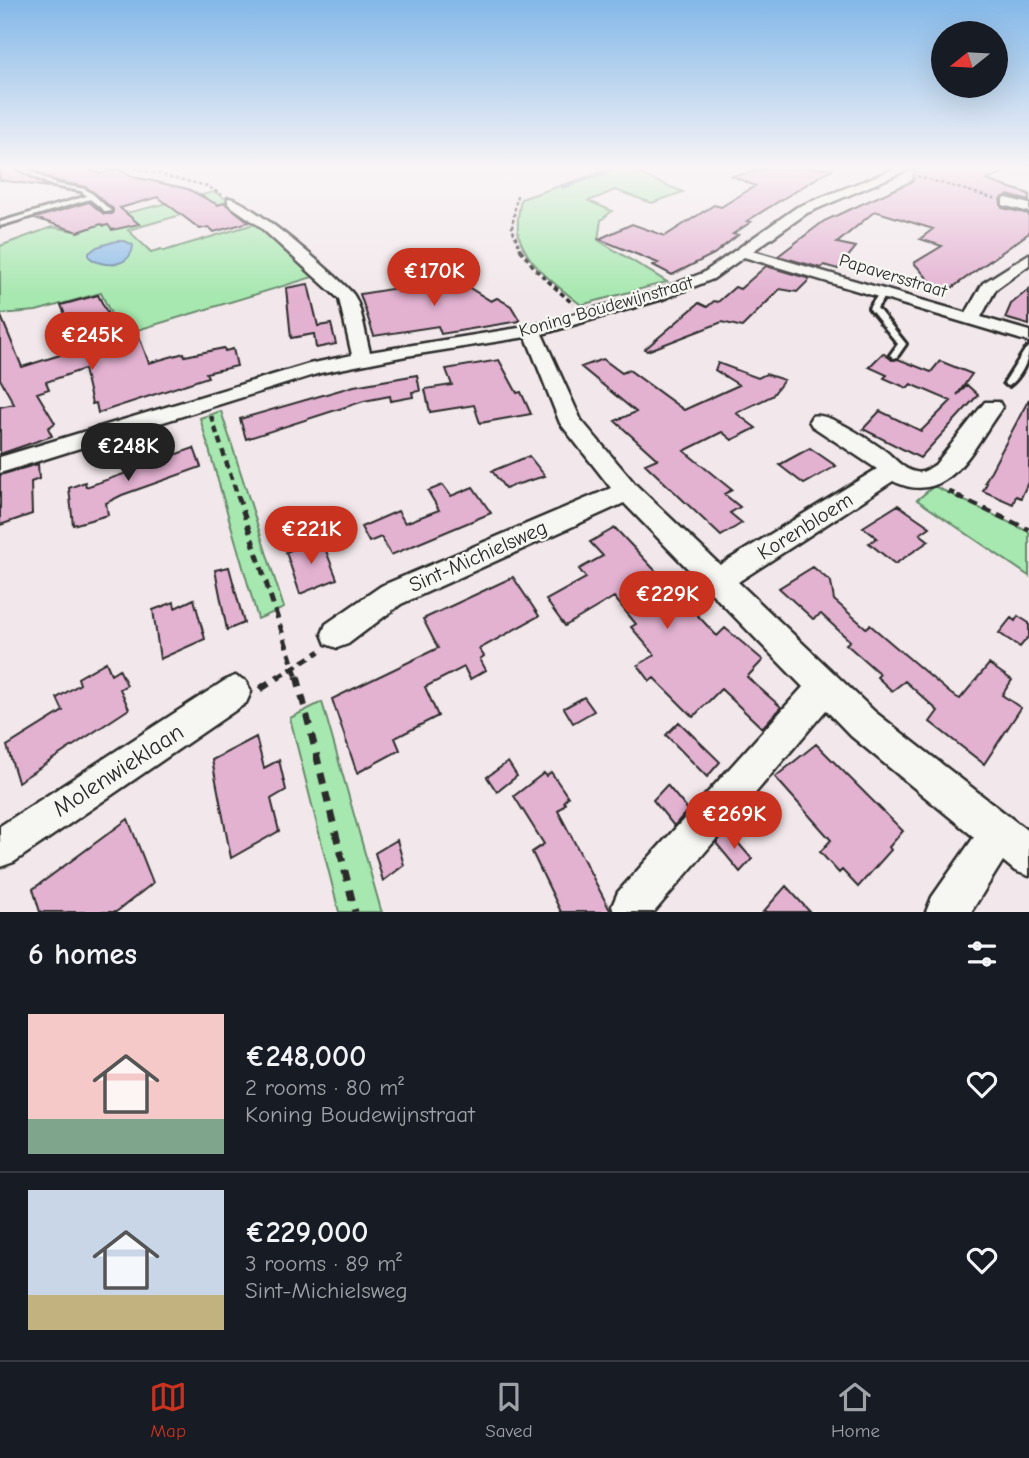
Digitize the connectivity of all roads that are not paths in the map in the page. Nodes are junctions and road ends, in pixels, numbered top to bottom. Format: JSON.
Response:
{"nodes":[{"id":1,"x":43,"y":211,"type":"edge"},
{"id":2,"x":246,"y":211,"type":"edge"},
{"id":3,"x":801,"y":211,"type":"edge"},
{"id":4,"x":0,"y":224,"type":"edge"},
{"id":5,"x":745,"y":253,"type":"junction"},
{"id":6,"x":1029,"y":258,"type":"edge"},
{"id":7,"x":883,"y":294,"type":"junction"},
{"id":8,"x":971,"y":320,"type":"junction"},
{"id":9,"x":532,"y":331,"type":"junction"},
{"id":10,"x":1029,"y":337,"type":"edge"},
{"id":11,"x":1029,"y":350,"type":"edge"},
{"id":12,"x":894,"y":355,"type":"dead end"},
{"id":13,"x":362,"y":358,"type":"junction"},
{"id":14,"x":1009,"y":383,"type":"dead end"},
{"id":15,"x":992,"y":407,"type":"dead end"},
{"id":16,"x":820,"y":421,"type":"dead end"},
{"id":17,"x":0,"y":465,"type":"edge"},
{"id":18,"x":892,"y":471,"type":"junction"},
{"id":19,"x":627,"y":491,"type":"junction"},
{"id":20,"x":717,"y":582,"type":"junction"},
{"id":21,"x":337,"y":634,"type":"road end"},
{"id":22,"x":825,"y":687,"type":"junction"},
{"id":23,"x":235,"y":692,"type":"road end"},
{"id":24,"x":998,"y":834,"type":"junction"},
{"id":25,"x":0,"y":848,"type":"edge"},
{"id":26,"x":1029,"y":857,"type":"edge"},
{"id":27,"x":632,"y":906,"type":"dead end"},
{"id":28,"x":947,"y":912,"type":"edge"}],
"edges":[{"from":1,"to":4,"type":"lane"},
{"from":2,"to":13,"type":"street"},
{"from":3,"to":5,"type":"street","name":"Koning Boudewijnstraat"},
{"from":5,"to":7,"type":"street","name":"Papaversstraat"},
{"from":5,"to":9,"type":"street","name":"Koning Boudewijnstraat"},
{"from":6,"to":8,"type":"street"},
{"from":7,"to":8,"type":"street","name":"Papaversstraat"},
{"from":7,"to":12,"type":"lane"},
{"from":8,"to":10,"type":"street","name":"Papaversstraat"},
{"from":9,"to":13,"type":"street","name":"Koning Boudewijnstraat"},
{"from":9,"to":19,"type":"street"},
{"from":11,"to":14,"type":"lane"},
{"from":13,"to":17,"type":"street","name":"Koning Boudewijnstraat"},
{"from":15,"to":18,"type":"street"},
{"from":16,"to":18,"type":"street"},
{"from":18,"to":20,"type":"street","name":"Korenbloem"},
{"from":19,"to":20,"type":"street"},
{"from":19,"to":21,"type":"street","name":"Sint-Michielsweg"},
{"from":20,"to":22,"type":"street"},
{"from":22,"to":24,"type":"street"},
{"from":22,"to":27,"type":"street"},
{"from":23,"to":25,"type":"street","name":"Molenwieklaan"},
{"from":24,"to":26,"type":"street"},
{"from":24,"to":28,"type":"street"}]}
